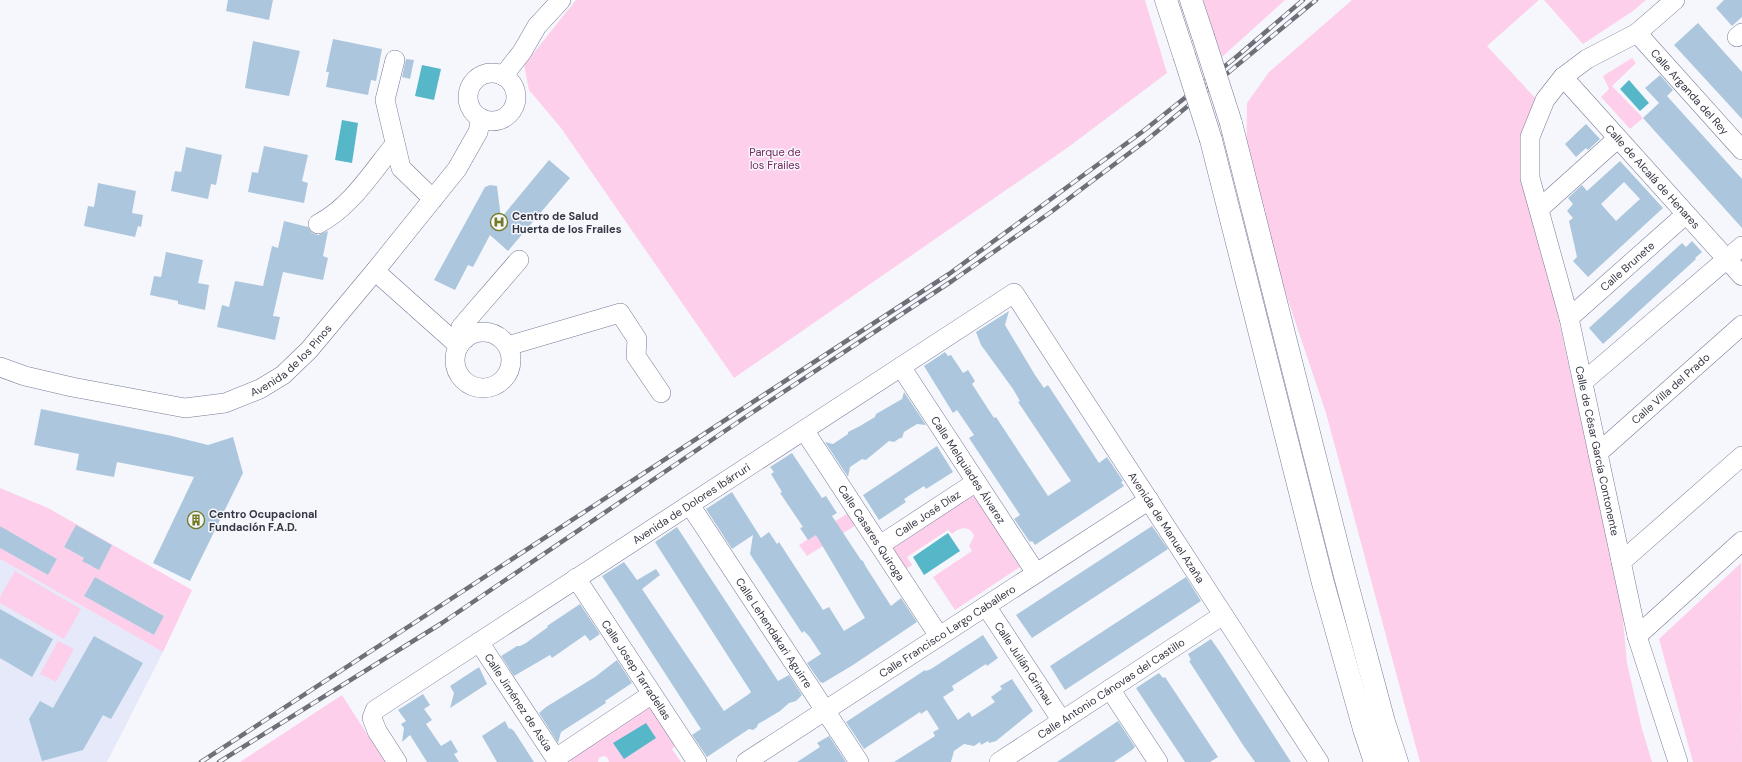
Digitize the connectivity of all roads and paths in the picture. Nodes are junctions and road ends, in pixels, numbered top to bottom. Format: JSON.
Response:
{"nodes":[{"id":1,"x":561,"y":0,"type":"edge"},
{"id":2,"x":1166,"y":0,"type":"edge"},
{"id":3,"x":1191,"y":0,"type":"edge"},
{"id":4,"x":1675,"y":0,"type":"edge"},
{"id":5,"x":1637,"y":33,"type":"junction"},
{"id":6,"x":395,"y":60,"type":"dead end"},
{"id":7,"x":503,"y":76,"type":"junction"},
{"id":8,"x":1563,"y":77,"type":"junction"},
{"id":9,"x":480,"y":118,"type":"junction"},
{"id":10,"x":1616,"y":139,"type":"junction"},
{"id":11,"x":395,"y":144,"type":"junction"},
{"id":12,"x":1742,"y":150,"type":"edge"},
{"id":13,"x":433,"y":199,"type":"junction"},
{"id":14,"x":1539,"y":209,"type":"junction"},
{"id":15,"x":1685,"y":215,"type":"junction"},
{"id":16,"x":318,"y":224,"type":"dead end"},
{"id":17,"x":1742,"y":246,"type":"edge"},
{"id":18,"x":519,"y":260,"type":"dead end"},
{"id":19,"x":1727,"y":260,"type":"junction"},
{"id":20,"x":375,"y":271,"type":"junction"},
{"id":21,"x":1742,"y":276,"type":"edge"},
{"id":22,"x":1014,"y":293,"type":"joint"},
{"id":23,"x":1569,"y":318,"type":"junction"},
{"id":24,"x":1742,"y":325,"type":"edge"},
{"id":25,"x":462,"y":342,"type":"junction"},
{"id":26,"x":508,"y":346,"type":"junction"},
{"id":27,"x":0,"y":367,"type":"edge"},
{"id":28,"x":901,"y":367,"type":"junction"},
{"id":29,"x":1583,"y":382,"type":"junction"},
{"id":30,"x":661,"y":393,"type":"dead end"},
{"id":31,"x":804,"y":430,"type":"junction"},
{"id":32,"x":1598,"y":453,"type":"junction"},
{"id":33,"x":1742,"y":456,"type":"edge"},
{"id":34,"x":976,"y":482,"type":"junction"},
{"id":35,"x":1149,"y":500,"type":"junction"},
{"id":36,"x":690,"y":504,"type":"junction"},
{"id":37,"x":1741,"y":544,"type":"edge"},
{"id":38,"x":880,"y":545,"type":"junction"},
{"id":39,"x":1621,"y":562,"type":"junction"},
{"id":40,"x":1036,"y":573,"type":"junction"},
{"id":41,"x":576,"y":578,"type":"junction"},
{"id":42,"x":986,"y":606,"type":"junction"},
{"id":43,"x":1223,"y":616,"type":"junction"},
{"id":44,"x":939,"y":636,"type":"junction"},
{"id":45,"x":1637,"y":636,"type":"junction"},
{"id":46,"x":480,"y":642,"type":"junction"},
{"id":47,"x":1110,"y":689,"type":"junction"},
{"id":48,"x":652,"y":694,"type":"junction"},
{"id":49,"x":825,"y":711,"type":"junction"},
{"id":50,"x":1062,"y":721,"type":"junction"},
{"id":51,"x":1011,"y":759,"type":"edge"},
{"id":52,"x":557,"y":760,"type":"edge"},
{"id":53,"x":397,"y":762,"type":"edge"},
{"id":54,"x":697,"y":762,"type":"edge"},
{"id":55,"x":746,"y":762,"type":"edge"},
{"id":56,"x":859,"y":762,"type":"edge"},
{"id":57,"x":1158,"y":762,"type":"edge"},
{"id":58,"x":1319,"y":762,"type":"edge"},
{"id":59,"x":1375,"y":762,"type":"edge"},
{"id":60,"x":1397,"y":762,"type":"edge"},
{"id":61,"x":1678,"y":762,"type":"edge"}],
"edges":[{"from":1,"to":7,"type":"street"},
{"from":2,"to":59,"type":"highway","bridge":true},
{"from":3,"to":60,"type":"highway","bridge":true},
{"from":4,"to":5,"type":"street"},
{"from":5,"to":8,"type":"street"},
{"from":5,"to":12,"type":"street","name":"Calle Arganda del Rey"},
{"from":6,"to":11,"type":"street"},
{"from":7,"to":9,"type":"street"},
{"from":7,"to":9,"type":"street"},
{"from":8,"to":10,"type":"street","name":"Calle de Alcalá de Henares"},
{"from":8,"to":14,"type":"street","name":"Calle de César García Contonente"},
{"from":9,"to":13,"type":"street","name":"Avenida de los Pinos"},
{"from":10,"to":14,"type":"street"},
{"from":10,"to":15,"type":"street","name":"Calle de Alcalá de Henares"},
{"from":11,"to":13,"type":"street"},
{"from":11,"to":16,"type":"street"},
{"from":13,"to":20,"type":"street","name":"Avenida de los Pinos"},
{"from":14,"to":23,"type":"street","name":"Calle de César García Contonente"},
{"from":15,"to":19,"type":"street","name":"Calle de Alcalá de Henares"},
{"from":15,"to":23,"type":"street","name":"Calle Brunete"},
{"from":17,"to":19,"type":"street"},
{"from":18,"to":25,"type":"street"},
{"from":19,"to":21,"type":"street","name":"Calle de Alcalá de Henares"},
{"from":19,"to":29,"type":"street"},
{"from":20,"to":25,"type":"street"},
{"from":20,"to":27,"type":"street","name":"Avenida de los Pinos"},
{"from":22,"to":28,"type":"street","name":"Avenida de Dolores Ibárruri"},
{"from":22,"to":35,"type":"street","name":"Avenida de Manuel Azaña"},
{"from":23,"to":29,"type":"street","name":"Calle de César García Contonente"},
{"from":24,"to":32,"type":"street","name":"Calle Villa del Prado"},
{"from":25,"to":26,"type":"street"},
{"from":25,"to":26,"type":"street"},
{"from":26,"to":30,"type":"street"},
{"from":28,"to":31,"type":"street","name":"Avenida de Dolores Ibárruri"},
{"from":28,"to":34,"type":"street","name":"Calle Melquiades Álvarez"},
{"from":29,"to":32,"type":"street","name":"Calle de César García Contonente"},
{"from":31,"to":36,"type":"street","name":"Avenida de Dolores Ibárruri"},
{"from":31,"to":38,"type":"street","name":"Calle Casares Quiroga"},
{"from":32,"to":39,"type":"street","name":"Calle de César García Contonente"},
{"from":33,"to":39,"type":"street"},
{"from":34,"to":38,"type":"street","name":"Calle José Díaz"},
{"from":34,"to":40,"type":"street","name":"Calle Melquiades Álvarez"},
{"from":35,"to":40,"type":"street","name":"Calle Francisco Largo Caballero"},
{"from":35,"to":43,"type":"street","name":"Avenida de Manuel Azaña"},
{"from":36,"to":41,"type":"street","name":"Avenida de Dolores Ibárruri"},
{"from":36,"to":49,"type":"street","name":"Calle Lehendakari Aguirre"},
{"from":37,"to":45,"type":"street"},
{"from":38,"to":44,"type":"street","name":"Calle Casares Quiroga"},
{"from":39,"to":45,"type":"street","name":"Calle de César García Contonente"},
{"from":40,"to":42,"type":"street","name":"Calle Francisco Largo Caballero"},
{"from":41,"to":46,"type":"street","name":"Avenida de Dolores Ibárruri"},
{"from":41,"to":48,"type":"street","name":"Calle Josep Tarradellas"},
{"from":42,"to":44,"type":"street","name":"Calle Francisco Largo Caballero"},
{"from":42,"to":50,"type":"street","name":"Calle Julián Grimau"},
{"from":43,"to":47,"type":"street","name":"Calle Antonio Cánovas del Castillo"},
{"from":43,"to":58,"type":"street","name":"Avenida de Manuel Azaña"},
{"from":44,"to":49,"type":"street","name":"Calle Francisco Largo Caballero"},
{"from":45,"to":61,"type":"street","name":"Calle de César García Contonente"},
{"from":46,"to":52,"type":"street","name":"Calle Jiménez de Asúa"},
{"from":46,"to":53,"type":"street","name":"Avenida de Dolores Ibárruri"},
{"from":47,"to":50,"type":"street","name":"Calle Antonio Cánovas del Castillo"},
{"from":47,"to":57,"type":"street"},
{"from":48,"to":52,"type":"street"},
{"from":48,"to":54,"type":"street","name":"Calle Josep Tarradellas"},
{"from":49,"to":55,"type":"street","name":"Calle Francisco Largo Caballero"},
{"from":49,"to":56,"type":"street","name":"Calle Lehendakari Aguirre"},
{"from":50,"to":51,"type":"street","name":"Calle Antonio Cánovas del Castillo"}]}
